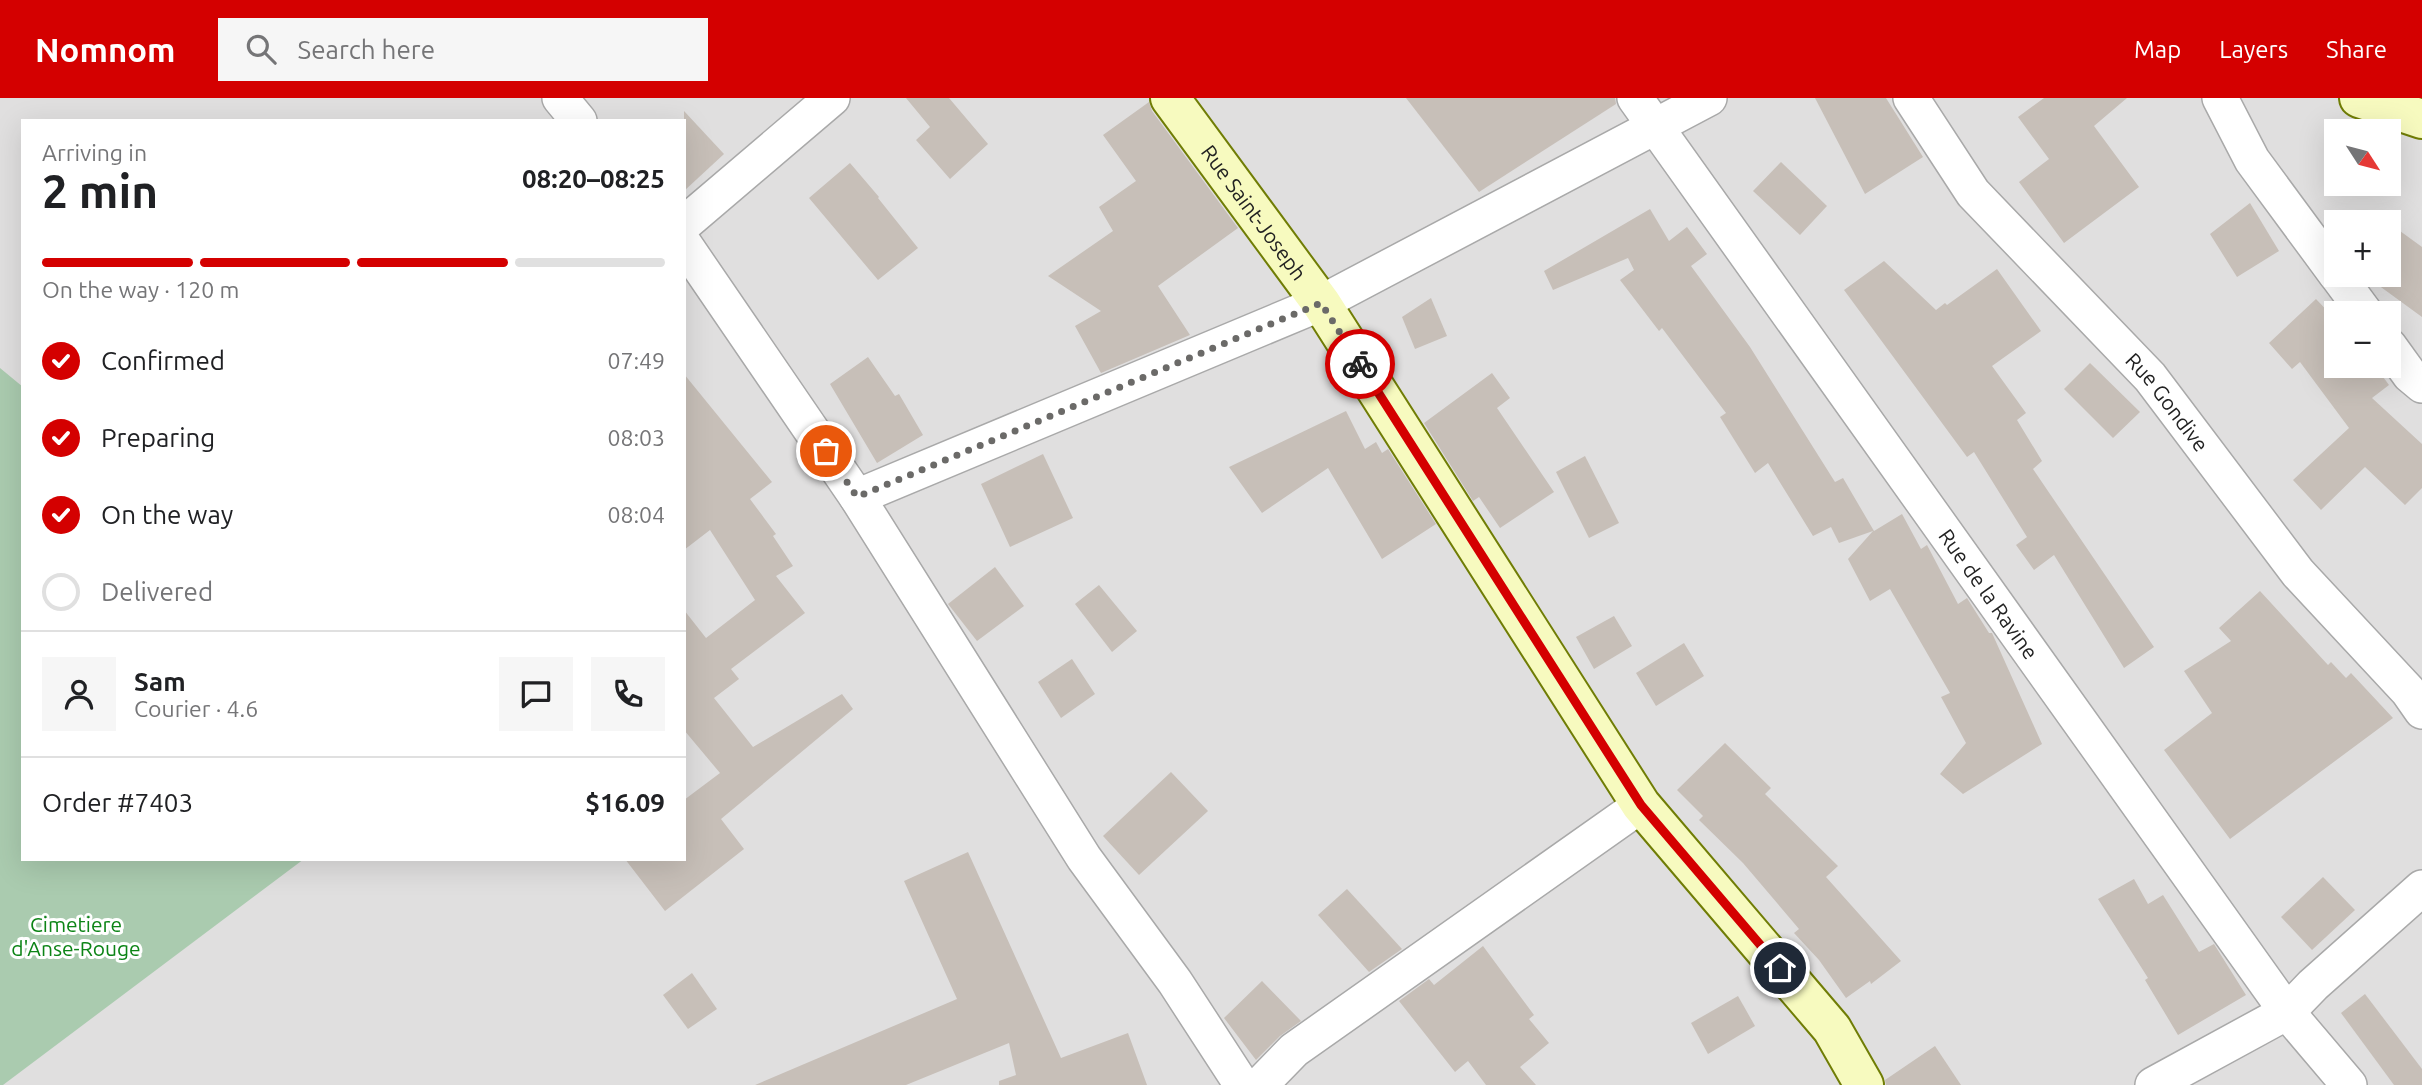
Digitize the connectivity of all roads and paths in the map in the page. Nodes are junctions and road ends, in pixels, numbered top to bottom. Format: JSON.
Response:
{"nodes":[{"id":1,"x":559,"y":98,"type":"edge"},
{"id":2,"x":832,"y":98,"type":"edge"},
{"id":3,"x":1170,"y":98,"type":"edge"},
{"id":4,"x":1635,"y":98,"type":"edge"},
{"id":5,"x":1709,"y":98,"type":"edge"},
{"id":6,"x":1911,"y":98,"type":"edge"},
{"id":7,"x":2220,"y":98,"type":"edge"},
{"id":8,"x":2359,"y":98,"type":"edge"},
{"id":9,"x":577,"y":119,"type":"edge"},
{"id":10,"x":2422,"y":119,"type":"edge"},
{"id":11,"x":1655,"y":126,"type":"junction"},
{"id":12,"x":686,"y":222,"type":"edge"},
{"id":13,"x":686,"y":247,"type":"edge"},
{"id":14,"x":2324,"y":259,"type":"edge"},
{"id":15,"x":2345,"y":287,"type":"edge"},
{"id":16,"x":2356,"y":301,"type":"edge"},
{"id":17,"x":1321,"y":303,"type":"junction"},
{"id":18,"x":2401,"y":363,"type":"edge"},
{"id":19,"x":2422,"y":385,"type":"edge"},
{"id":20,"x":857,"y":497,"type":"junction"},
{"id":21,"x":2422,"y":710,"type":"edge"},
{"id":22,"x":1641,"y":805,"type":"junction"},
{"id":23,"x":2422,"y":888,"type":"edge"},
{"id":24,"x":2287,"y":1012,"type":"junction"},
{"id":25,"x":1242,"y":1085,"type":"edge"},
{"id":26,"x":1260,"y":1085,"type":"edge"},
{"id":27,"x":1864,"y":1085,"type":"edge"},
{"id":28,"x":2153,"y":1085,"type":"edge"},
{"id":29,"x":2349,"y":1085,"type":"edge"}],
"edges":[{"from":1,"to":9,"type":"street"},
{"from":2,"to":12,"type":"street"},
{"from":3,"to":17,"type":"street","name":"Rue Saint-Joseph"},
{"from":4,"to":11,"type":"street","name":"Rue de la Ravine"},
{"from":5,"to":11,"type":"street"},
{"from":6,"to":21,"type":"street","name":"Rue Gondive"},
{"from":7,"to":14,"type":"street"},
{"from":8,"to":10,"type":"street"},
{"from":11,"to":17,"type":"street"},
{"from":11,"to":24,"type":"street","name":"Rue de la Ravine"},
{"from":13,"to":20,"type":"street"},
{"from":15,"to":16,"type":"street"},
{"from":17,"to":20,"type":"street"},
{"from":17,"to":22,"type":"street","name":"Rue Saint-Joseph"},
{"from":18,"to":19,"type":"street"},
{"from":20,"to":25,"type":"street"},
{"from":22,"to":26,"type":"street"},
{"from":22,"to":27,"type":"street","name":"Rue Saint-Joseph"},
{"from":23,"to":24,"type":"street"},
{"from":24,"to":28,"type":"street"},
{"from":24,"to":29,"type":"street","name":"Rue de la Ravine"}]}
